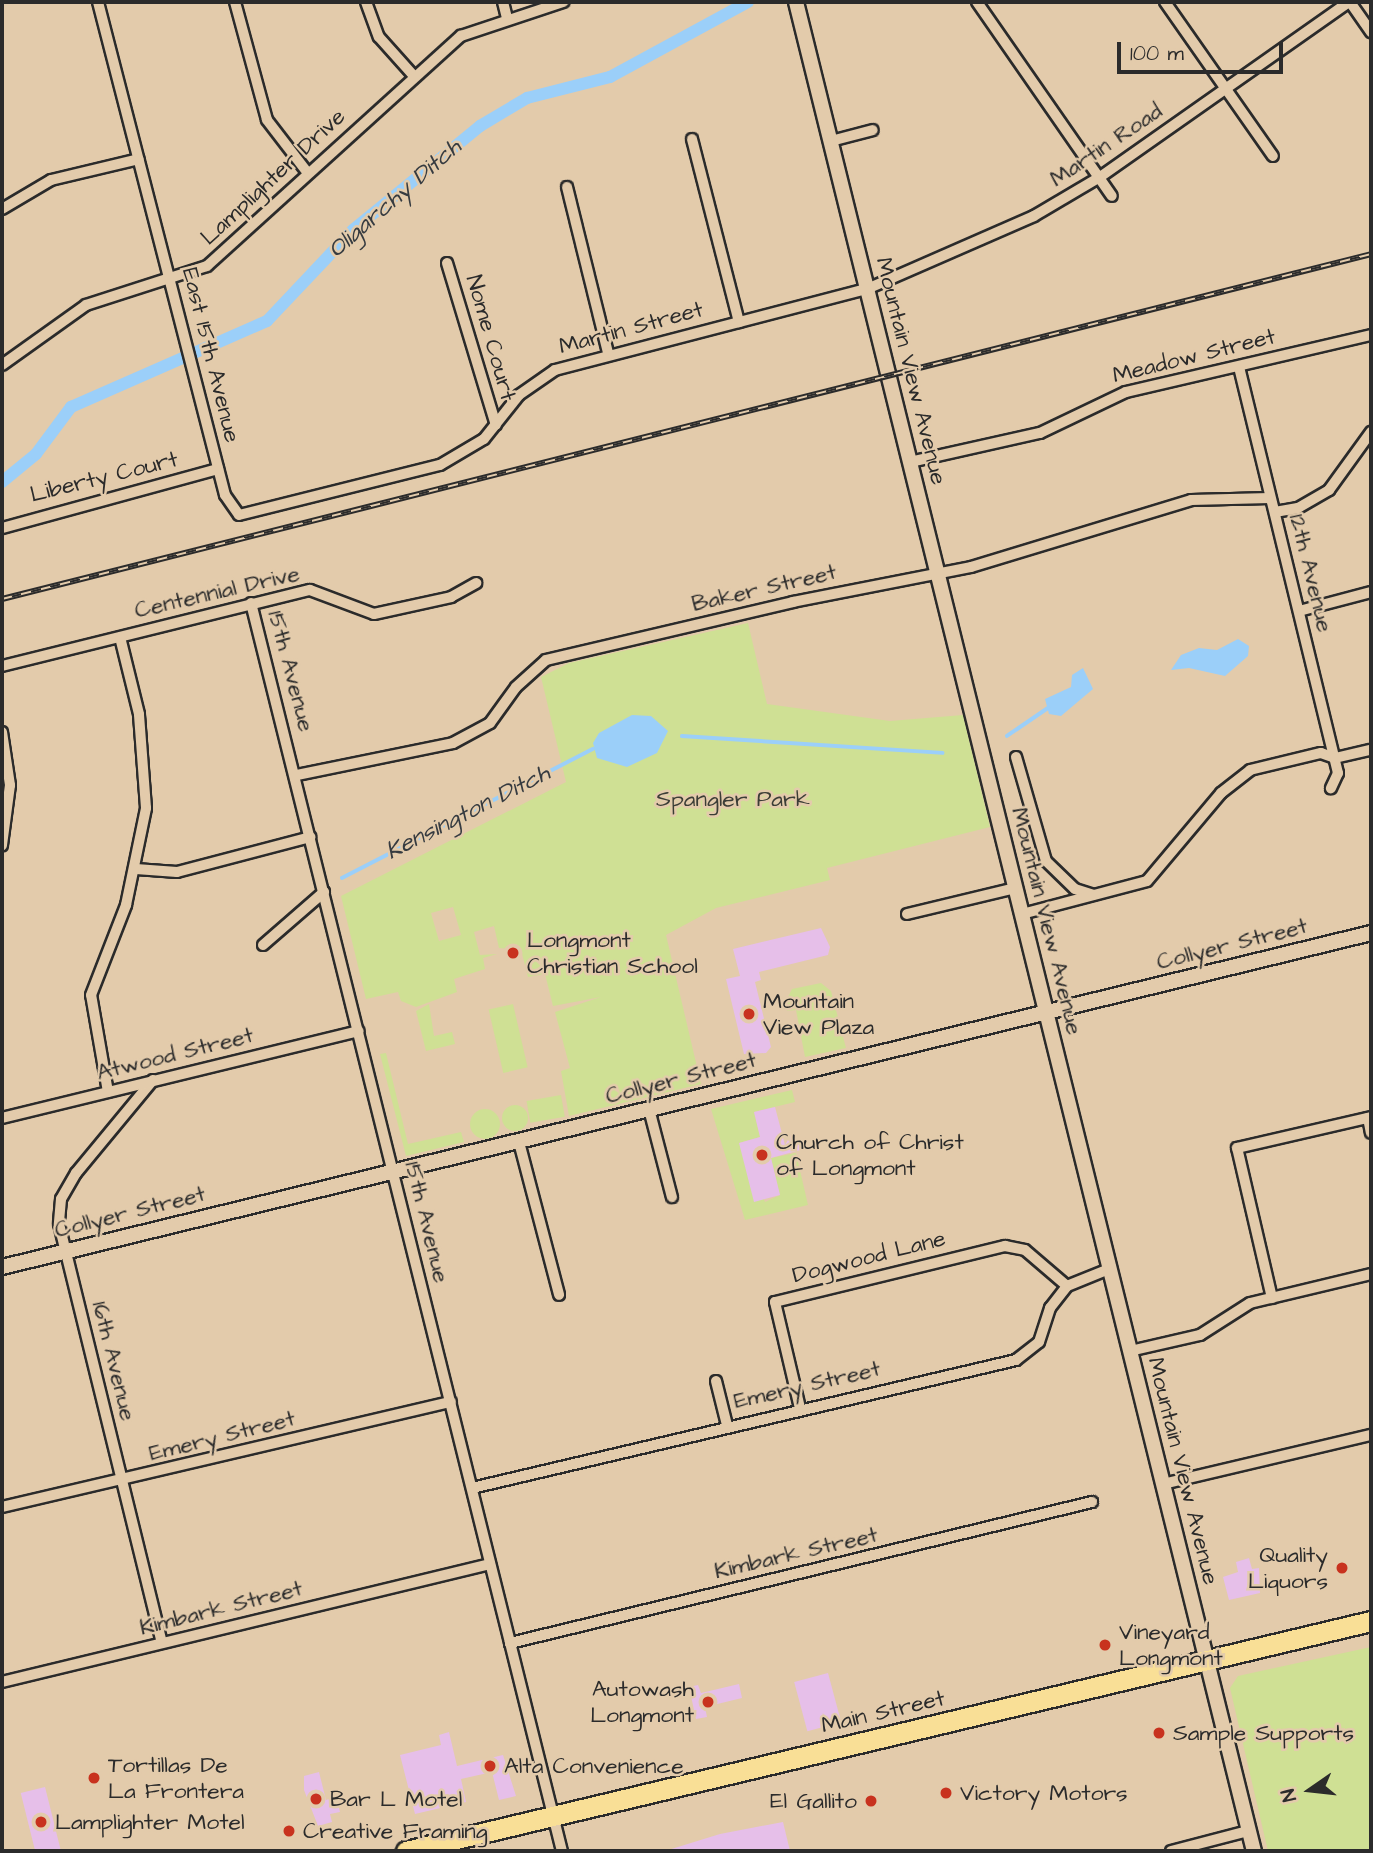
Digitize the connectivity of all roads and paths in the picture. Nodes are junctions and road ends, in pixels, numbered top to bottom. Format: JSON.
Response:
{"nodes":[{"id":1,"x":98,"y":2,"type":"edge"},
{"id":2,"x":235,"y":2,"type":"edge"},
{"id":3,"x":366,"y":2,"type":"edge"},
{"id":4,"x":503,"y":2,"type":"edge"},
{"id":5,"x":562,"y":2,"type":"edge"},
{"id":6,"x":796,"y":2,"type":"edge"},
{"id":7,"x":977,"y":2,"type":"edge"},
{"id":8,"x":1165,"y":2,"type":"edge"},
{"id":9,"x":1349,"y":2,"type":"edge"},
{"id":10,"x":508,"y":18,"type":"junction"},
{"id":11,"x":1371,"y":32,"type":"edge"},
{"id":12,"x":413,"y":75,"type":"junction"},
{"id":13,"x":1225,"y":87,"type":"junction"},
{"id":14,"x":873,"y":130,"type":"dead end"},
{"id":15,"x":692,"y":139,"type":"dead end"},
{"id":16,"x":831,"y":141,"type":"junction"},
{"id":17,"x":1273,"y":156,"type":"dead end"},
{"id":18,"x":139,"y":159,"type":"junction"},
{"id":19,"x":307,"y":172,"type":"junction"},
{"id":20,"x":1100,"y":177,"type":"junction"},
{"id":21,"x":567,"y":187,"type":"dead end"},
{"id":22,"x":1112,"y":196,"type":"dead end"},
{"id":23,"x":2,"y":209,"type":"edge"},
{"id":24,"x":447,"y":263,"type":"dead end"},
{"id":25,"x":171,"y":280,"type":"junction"},
{"id":26,"x":867,"y":289,"type":"junction"},
{"id":27,"x":739,"y":322,"type":"junction"},
{"id":28,"x":1371,"y":335,"type":"edge"},
{"id":29,"x":608,"y":353,"type":"junction"},
{"id":30,"x":2,"y":365,"type":"edge"},
{"id":31,"x":1239,"y":367,"type":"junction"},
{"id":32,"x":496,"y":425,"type":"junction"},
{"id":33,"x":1371,"y":432,"type":"edge"},
{"id":34,"x":910,"y":462,"type":"junction"},
{"id":35,"x":218,"y":469,"type":"junction"},
{"id":36,"x":1270,"y":498,"type":"junction"},
{"id":37,"x":1275,"y":512,"type":"junction"},
{"id":38,"x":234,"y":513,"type":"joint"},
{"id":39,"x":2,"y":528,"type":"edge"},
{"id":40,"x":937,"y":572,"type":"junction"},
{"id":41,"x":476,"y":583,"type":"dead end"},
{"id":42,"x":1371,"y":592,"type":"edge"},
{"id":43,"x":251,"y":603,"type":"junction"},
{"id":44,"x":1298,"y":611,"type":"junction"},
{"id":45,"x":120,"y":637,"type":"junction"},
{"id":46,"x":2,"y":666,"type":"edge"},
{"id":47,"x":2,"y":732,"type":"edge"},
{"id":48,"x":1371,"y":750,"type":"edge"},
{"id":49,"x":1016,"y":757,"type":"dead end"},
{"id":50,"x":1335,"y":758,"type":"junction"},
{"id":51,"x":297,"y":775,"type":"junction"},
{"id":52,"x":1331,"y":788,"type":"dead end"},
{"id":53,"x":310,"y":837,"type":"junction"},
{"id":54,"x":2,"y":845,"type":"edge"},
{"id":55,"x":136,"y":869,"type":"junction"},
{"id":56,"x":1015,"y":888,"type":"junction"},
{"id":57,"x":324,"y":892,"type":"junction"},
{"id":58,"x":1093,"y":895,"type":"junction"},
{"id":59,"x":907,"y":914,"type":"dead end"},
{"id":60,"x":1022,"y":914,"type":"junction"},
{"id":61,"x":1371,"y":933,"type":"edge"},
{"id":62,"x":262,"y":945,"type":"dead end"},
{"id":63,"x":1046,"y":1013,"type":"junction"},
{"id":64,"x":359,"y":1031,"type":"junction"},
{"id":65,"x":153,"y":1080,"type":"junction"},
{"id":66,"x":108,"y":1092,"type":"junction"},
{"id":67,"x":649,"y":1109,"type":"junction"},
{"id":68,"x":1370,"y":1117,"type":"edge"},
{"id":69,"x":2,"y":1118,"type":"edge"},
{"id":70,"x":1371,"y":1133,"type":"edge"},
{"id":71,"x":519,"y":1142,"type":"junction"},
{"id":72,"x":393,"y":1172,"type":"junction"},
{"id":73,"x":671,"y":1197,"type":"dead end"},
{"id":74,"x":64,"y":1252,"type":"junction"},
{"id":75,"x":2,"y":1267,"type":"edge"},
{"id":76,"x":1110,"y":1269,"type":"junction"},
{"id":77,"x":1371,"y":1274,"type":"edge"},
{"id":78,"x":1067,"y":1286,"type":"junction"},
{"id":79,"x":559,"y":1295,"type":"dead end"},
{"id":80,"x":1272,"y":1298,"type":"junction"},
{"id":81,"x":1130,"y":1351,"type":"junction"},
{"id":82,"x":716,"y":1381,"type":"dead end"},
{"id":83,"x":451,"y":1402,"type":"junction"},
{"id":84,"x":800,"y":1408,"type":"junction"},
{"id":85,"x":727,"y":1425,"type":"junction"},
{"id":86,"x":1371,"y":1435,"type":"edge"},
{"id":87,"x":123,"y":1482,"type":"junction"},
{"id":88,"x":1163,"y":1484,"type":"junction"},
{"id":89,"x":472,"y":1488,"type":"junction"},
{"id":90,"x":1092,"y":1503,"type":"dead end"},
{"id":91,"x":2,"y":1507,"type":"edge"},
{"id":92,"x":490,"y":1564,"type":"junction"},
{"id":93,"x":1371,"y":1621,"type":"edge"},
{"id":94,"x":162,"y":1643,"type":"junction"},
{"id":95,"x":510,"y":1643,"type":"junction"},
{"id":96,"x":1206,"y":1660,"type":"junction"},
{"id":97,"x":2,"y":1682,"type":"edge"},
{"id":98,"x":551,"y":1816,"type":"junction"},
{"id":99,"x":1248,"y":1831,"type":"junction"},
{"id":100,"x":405,"y":1851,"type":"edge"},
{"id":101,"x":562,"y":1851,"type":"edge"},
{"id":102,"x":1171,"y":1851,"type":"edge"},
{"id":103,"x":1254,"y":1851,"type":"edge"}],
"edges":[{"from":1,"to":18,"type":"street","name":"East 15th Avenue"},
{"from":2,"to":19,"type":"street"},
{"from":3,"to":12,"type":"street"},
{"from":4,"to":10,"type":"street"},
{"from":5,"to":10,"type":"street","name":"Lamplighter Drive"},
{"from":6,"to":16,"type":"street","name":"Mountain View Avenue"},
{"from":7,"to":20,"type":"street"},
{"from":8,"to":13,"type":"street"},
{"from":9,"to":11,"type":"street"},
{"from":9,"to":13,"type":"street","name":"Martin Road"},
{"from":10,"to":12,"type":"street","name":"Lamplighter Drive"},
{"from":12,"to":19,"type":"street","name":"Lamplighter Drive"},
{"from":13,"to":17,"type":"street"},
{"from":13,"to":20,"type":"street","name":"Martin Road"},
{"from":14,"to":16,"type":"street"},
{"from":15,"to":27,"type":"street"},
{"from":16,"to":26,"type":"street","name":"Mountain View Avenue"},
{"from":18,"to":23,"type":"street"},
{"from":18,"to":25,"type":"street","name":"East 15th Avenue"},
{"from":19,"to":25,"type":"street","name":"Lamplighter Drive"},
{"from":20,"to":22,"type":"street"},
{"from":20,"to":26,"type":"street","name":"Martin Road"},
{"from":21,"to":29,"type":"street"},
{"from":24,"to":32,"type":"street","name":"Nome Court"},
{"from":25,"to":30,"type":"street","name":"Lamplighter Drive"},
{"from":25,"to":35,"type":"street","name":"East 15th Avenue"},
{"from":26,"to":27,"type":"street","name":"Martin Street"},
{"from":26,"to":34,"type":"street","name":"Mountain View Avenue"},
{"from":27,"to":29,"type":"street","name":"Martin Street"},
{"from":28,"to":31,"type":"street","name":"Meadow Street"},
{"from":29,"to":32,"type":"street","name":"Martin Street"},
{"from":31,"to":34,"type":"street","name":"Meadow Street"},
{"from":31,"to":36,"type":"street","name":"12th Avenue"},
{"from":32,"to":38,"type":"street","name":"Martin Street"},
{"from":33,"to":37,"type":"street"},
{"from":34,"to":40,"type":"street","name":"Mountain View Avenue"},
{"from":35,"to":38,"type":"street","name":"East 15th Avenue"},
{"from":35,"to":39,"type":"street","name":"Liberty Court"},
{"from":36,"to":37,"type":"street","name":"12th Avenue"},
{"from":36,"to":40,"type":"street","name":"Baker Street"},
{"from":37,"to":44,"type":"street","name":"12th Avenue"},
{"from":40,"to":51,"type":"street","name":"Baker Street"},
{"from":40,"to":56,"type":"street","name":"Mountain View Avenue"},
{"from":41,"to":43,"type":"street","name":"Centennial Drive"},
{"from":42,"to":44,"type":"street"},
{"from":43,"to":45,"type":"street","name":"Centennial Drive"},
{"from":43,"to":51,"type":"street","name":"15th Avenue"},
{"from":44,"to":50,"type":"street","name":"12th Avenue"},
{"from":45,"to":46,"type":"street","name":"Centennial Drive"},
{"from":45,"to":55,"type":"street"},
{"from":47,"to":54,"type":"street"},
{"from":48,"to":50,"type":"street"},
{"from":49,"to":58,"type":"street"},
{"from":50,"to":52,"type":"street","name":"12th Avenue"},
{"from":50,"to":58,"type":"street"},
{"from":51,"to":53,"type":"street","name":"15th Avenue"},
{"from":53,"to":55,"type":"street"},
{"from":53,"to":57,"type":"street","name":"15th Avenue"},
{"from":55,"to":66,"type":"street"},
{"from":56,"to":59,"type":"street"},
{"from":56,"to":60,"type":"street","name":"Mountain View Avenue"},
{"from":57,"to":62,"type":"street"},
{"from":57,"to":64,"type":"street","name":"15th Avenue"},
{"from":58,"to":60,"type":"street"},
{"from":60,"to":63,"type":"street","name":"Mountain View Avenue"},
{"from":61,"to":63,"type":"street","name":"Collyer Street"},
{"from":63,"to":67,"type":"street","name":"Collyer Street"},
{"from":63,"to":76,"type":"street","name":"Mountain View Avenue"},
{"from":64,"to":65,"type":"street","name":"Atwood Street"},
{"from":64,"to":72,"type":"street","name":"15th Avenue"},
{"from":65,"to":66,"type":"street","name":"Atwood Street"},
{"from":65,"to":74,"type":"street","name":"16th Avenue"},
{"from":66,"to":69,"type":"street","name":"Atwood Street"},
{"from":67,"to":71,"type":"street","name":"Collyer Street"},
{"from":67,"to":73,"type":"street"},
{"from":68,"to":70,"type":"street"},
{"from":68,"to":80,"type":"street"},
{"from":71,"to":72,"type":"street","name":"Collyer Street"},
{"from":71,"to":79,"type":"street"},
{"from":72,"to":74,"type":"street","name":"Collyer Street"},
{"from":72,"to":83,"type":"street","name":"15th Avenue"},
{"from":74,"to":75,"type":"street","name":"Collyer Street"},
{"from":74,"to":87,"type":"street","name":"16th Avenue"},
{"from":76,"to":78,"type":"street"},
{"from":76,"to":81,"type":"street","name":"Mountain View Avenue"},
{"from":77,"to":80,"type":"street"},
{"from":78,"to":84,"type":"street","name":"Emery Street"},
{"from":78,"to":84,"type":"street","name":"Dogwood Lane"},
{"from":80,"to":81,"type":"street"},
{"from":81,"to":88,"type":"street","name":"Mountain View Avenue"},
{"from":82,"to":85,"type":"street"},
{"from":83,"to":87,"type":"street","name":"Emery Street"},
{"from":83,"to":89,"type":"street","name":"15th Avenue"},
{"from":84,"to":85,"type":"street","name":"Emery Street"},
{"from":85,"to":89,"type":"street","name":"Emery Street"},
{"from":86,"to":88,"type":"street"},
{"from":87,"to":91,"type":"street","name":"Emery Street"},
{"from":87,"to":94,"type":"street","name":"16th Avenue"},
{"from":88,"to":96,"type":"street","name":"Mountain View Avenue"},
{"from":89,"to":92,"type":"street","name":"15th Avenue"},
{"from":90,"to":95,"type":"street","name":"Kimbark Street"},
{"from":92,"to":94,"type":"street","name":"Kimbark Street"},
{"from":92,"to":95,"type":"street","name":"15th Avenue"},
{"from":93,"to":96,"type":"highway","name":"Main Street"},
{"from":94,"to":97,"type":"street","name":"Kimbark Street"},
{"from":95,"to":98,"type":"street","name":"15th Avenue"},
{"from":96,"to":98,"type":"highway","name":"Main Street"},
{"from":96,"to":99,"type":"street","name":"Mountain View Avenue"},
{"from":98,"to":100,"type":"highway","name":"Main Street"},
{"from":98,"to":101,"type":"street","name":"15th Avenue"},
{"from":99,"to":102,"type":"street"},
{"from":99,"to":103,"type":"street","name":"Mountain View Avenue"}]}
